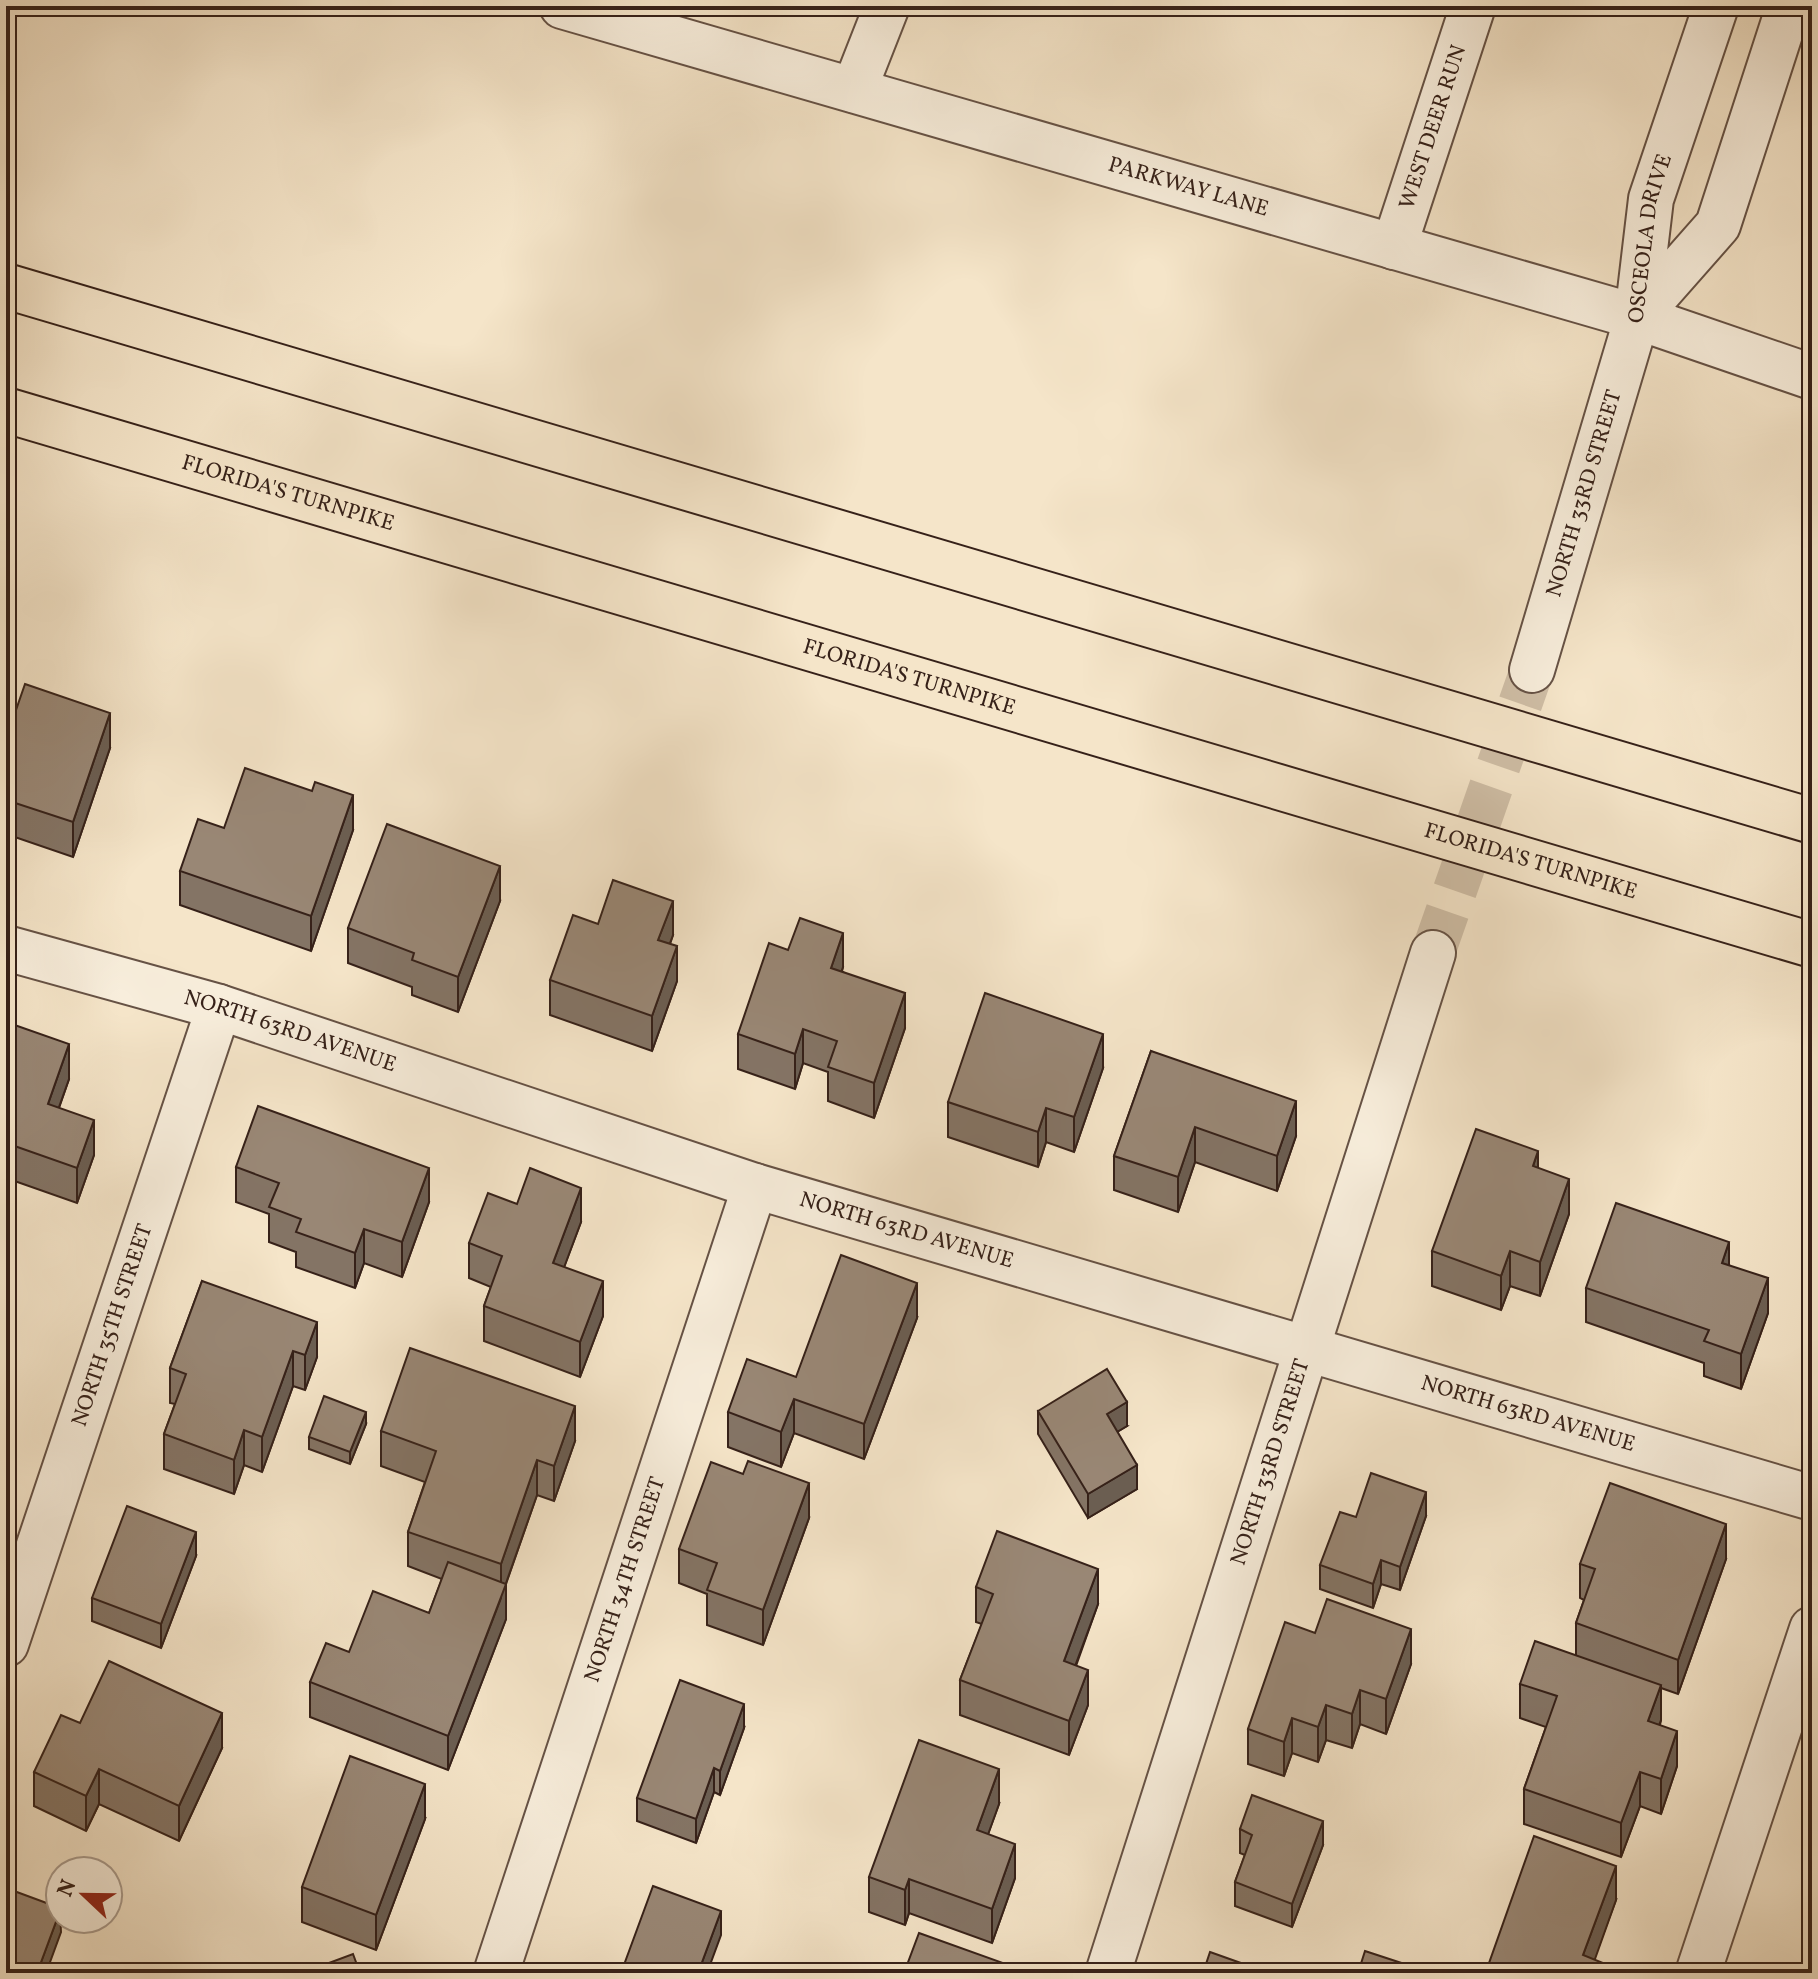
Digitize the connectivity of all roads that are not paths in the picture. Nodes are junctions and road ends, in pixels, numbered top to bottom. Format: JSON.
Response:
{"nodes":[{"id":1,"x":562,"y":6,"type":"edge"},
{"id":2,"x":887,"y":6,"type":"edge"},
{"id":3,"x":1473,"y":6,"type":"edge"},
{"id":4,"x":1716,"y":6,"type":"edge"},
{"id":5,"x":1789,"y":6,"type":"edge"},
{"id":6,"x":854,"y":90,"type":"junction"},
{"id":7,"x":1394,"y":247,"type":"junction"},
{"id":8,"x":6,"y":286,"type":"edge"},
{"id":9,"x":1637,"y":317,"type":"junction"},
{"id":10,"x":1812,"y":377,"type":"edge"},
{"id":11,"x":6,"y":410,"type":"edge"},
{"id":12,"x":1532,"y":670,"type":"tunnel mouth"},
{"id":13,"x":1812,"y":821,"type":"edge"},
{"id":14,"x":1812,"y":945,"type":"edge"},
{"id":15,"x":6,"y":948,"type":"edge"},
{"id":16,"x":1433,"y":953,"type":"tunnel mouth"},
{"id":17,"x":219,"y":1007,"type":"junction"},
{"id":18,"x":755,"y":1186,"type":"junction"},
{"id":19,"x":1308,"y":1348,"type":"junction"},
{"id":20,"x":1812,"y":1498,"type":"edge"},
{"id":21,"x":1812,"y":1629,"type":"edge"},
{"id":22,"x":6,"y":1644,"type":"edge"},
{"id":23,"x":496,"y":1973,"type":"edge"},
{"id":24,"x":1108,"y":1973,"type":"edge"},
{"id":25,"x":1698,"y":1973,"type":"edge"}],
"edges":[{"from":1,"to":6,"type":"street","name":"PARKWAY LANE"},
{"from":2,"to":6,"type":"street"},
{"from":3,"to":7,"type":"street","name":"WEST DEER RUN"},
{"from":4,"to":9,"type":"street","name":"OSCEOLA DRIVE"},
{"from":5,"to":9,"type":"street","name":"OSCEOLA DRIVE"},
{"from":6,"to":7,"type":"street","name":"PARKWAY LANE"},
{"from":7,"to":9,"type":"street","name":"PARKWAY LANE"},
{"from":8,"to":13,"type":"highway"},
{"from":9,"to":10,"type":"street","name":"PARKWAY LANE"},
{"from":9,"to":12,"type":"street","name":"NORTH 33RD STREET"},
{"from":11,"to":14,"type":"highway","name":"FLORIDA'S TURNPIKE"},
{"from":15,"to":17,"type":"street","name":"NORTH 63RD AVENUE"},
{"from":16,"to":19,"type":"street","name":"NORTH 33RD STREET"},
{"from":17,"to":18,"type":"street","name":"NORTH 63RD AVENUE"},
{"from":17,"to":22,"type":"street","name":"NORTH 35TH STREET"},
{"from":18,"to":19,"type":"street","name":"NORTH 63RD AVENUE"},
{"from":18,"to":23,"type":"street","name":"NORTH 34TH STREET"},
{"from":19,"to":20,"type":"street","name":"NORTH 63RD AVENUE"},
{"from":19,"to":24,"type":"street","name":"NORTH 33RD STREET"},
{"from":21,"to":25,"type":"street"}]}
